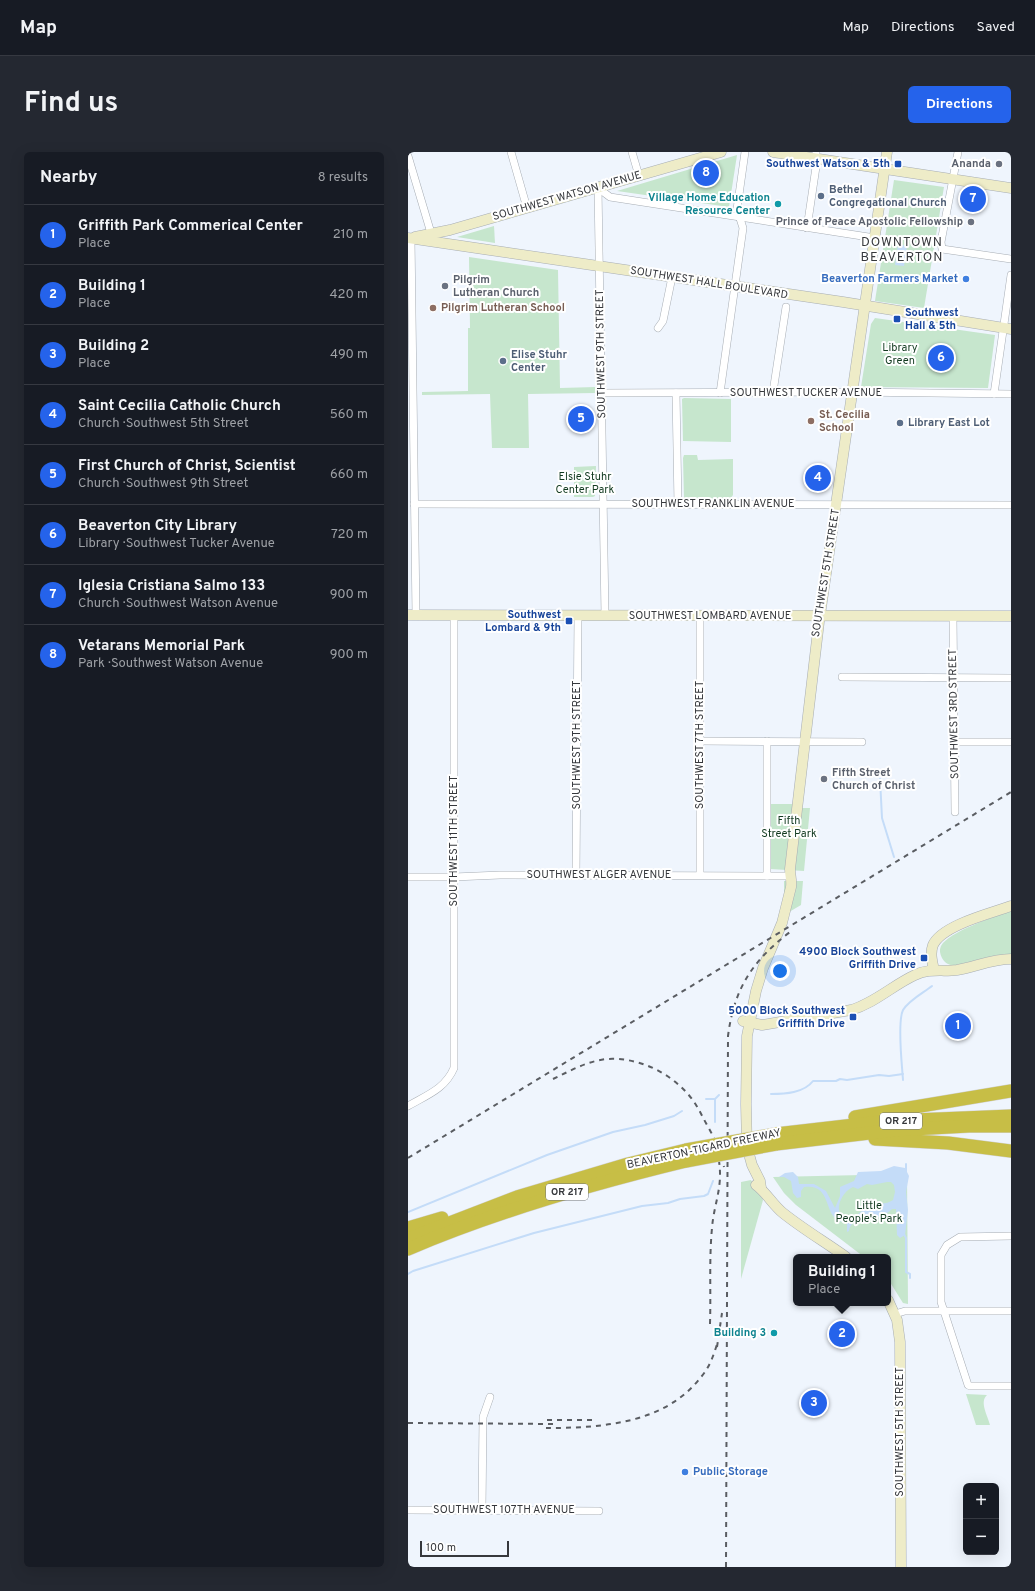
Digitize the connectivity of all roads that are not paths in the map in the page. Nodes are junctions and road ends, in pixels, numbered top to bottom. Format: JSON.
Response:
{"nodes":[{"id":1,"x":511,"y":152,"type":"edge"},
{"id":2,"x":632,"y":152,"type":"edge"},
{"id":3,"x":721,"y":152,"type":"edge"},
{"id":4,"x":745,"y":152,"type":"edge"},
{"id":5,"x":773,"y":152,"type":"edge"},
{"id":6,"x":887,"y":152,"type":"edge"},
{"id":7,"x":958,"y":152,"type":"edge"},
{"id":8,"x":705,"y":154,"type":"edge"},
{"id":9,"x":816,"y":155,"type":"edge"},
{"id":10,"x":408,"y":156,"type":"edge"},
{"id":11,"x":884,"y":169,"type":"junction"},
{"id":12,"x":639,"y":176,"type":"junction"},
{"id":13,"x":953,"y":179,"type":"junction"},
{"id":14,"x":598,"y":188,"type":"junction"},
{"id":15,"x":1011,"y":188,"type":"edge"},
{"id":16,"x":527,"y":208,"type":"junction"},
{"id":17,"x":740,"y":218,"type":"junction"},
{"id":18,"x":466,"y":226,"type":"junction"},
{"id":19,"x":807,"y":228,"type":"junction"},
{"id":20,"x":431,"y":233,"type":"junction"},
{"id":21,"x":411,"y":238,"type":"edge"},
{"id":22,"x":875,"y":238,"type":"junction"},
{"id":23,"x":466,"y":246,"type":"junction"},
{"id":24,"x":1011,"y":259,"type":"edge"},
{"id":25,"x":599,"y":266,"type":"junction"},
{"id":26,"x":1011,"y":275,"type":"edge"},
{"id":27,"x":672,"y":277,"type":"junction"},
{"id":28,"x":735,"y":286,"type":"junction"},
{"id":29,"x":864,"y":306,"type":"junction"},
{"id":30,"x":786,"y":307,"type":"dead end"},
{"id":31,"x":658,"y":328,"type":"dead end"},
{"id":32,"x":1007,"y":329,"type":"edge"},
{"id":33,"x":410,"y":339,"type":"edge"},
{"id":34,"x":773,"y":392,"type":"junction"},
{"id":35,"x":852,"y":392,"type":"junction"},
{"id":36,"x":676,"y":393,"type":"junction"},
{"id":37,"x":720,"y":393,"type":"junction"},
{"id":38,"x":602,"y":394,"type":"junction"},
{"id":39,"x":994,"y":394,"type":"junction"},
{"id":40,"x":1011,"y":394,"type":"edge"},
{"id":41,"x":414,"y":504,"type":"junction"},
{"id":42,"x":603,"y":504,"type":"junction"},
{"id":43,"x":837,"y":504,"type":"junction"},
{"id":44,"x":678,"y":505,"type":"junction"},
{"id":45,"x":1011,"y":505,"type":"edge"},
{"id":46,"x":411,"y":526,"type":"edge"},
{"id":47,"x":412,"y":615,"type":"edge"},
{"id":48,"x":454,"y":615,"type":"junction"},
{"id":49,"x":578,"y":615,"type":"junction"},
{"id":50,"x":605,"y":615,"type":"junction"},
{"id":51,"x":700,"y":616,"type":"junction"},
{"id":52,"x":820,"y":616,"type":"junction"},
{"id":53,"x":953,"y":616,"type":"junction"},
{"id":54,"x":1011,"y":616,"type":"edge"},
{"id":55,"x":842,"y":677,"type":"dead end"},
{"id":56,"x":1011,"y":678,"type":"edge"},
{"id":57,"x":953,"y":679,"type":"junction"},
{"id":58,"x":700,"y":741,"type":"junction"},
{"id":59,"x":767,"y":741,"type":"junction"},
{"id":60,"x":804,"y":741,"type":"junction"},
{"id":61,"x":862,"y":742,"type":"dead end"},
{"id":62,"x":955,"y":742,"type":"junction"},
{"id":63,"x":1011,"y":742,"type":"edge"},
{"id":64,"x":955,"y":812,"type":"dead end"},
{"id":65,"x":408,"y":876,"type":"edge"},
{"id":66,"x":576,"y":876,"type":"junction"},
{"id":67,"x":700,"y":876,"type":"junction"},
{"id":68,"x":767,"y":876,"type":"junction"},
{"id":69,"x":790,"y":876,"type":"junction"},
{"id":70,"x":454,"y":877,"type":"junction"},
{"id":71,"x":1011,"y":906,"type":"edge"},
{"id":72,"x":1011,"y":959,"type":"edge"},
{"id":73,"x":934,"y":970,"type":"junction"},
{"id":74,"x":746,"y":1021,"type":"junction"},
{"id":75,"x":1011,"y":1091,"type":"edge"},
{"id":76,"x":408,"y":1106,"type":"edge"},
{"id":77,"x":1011,"y":1116,"type":"edge"},
{"id":78,"x":1011,"y":1126,"type":"edge"},
{"id":79,"x":792,"y":1131,"type":"junction"},
{"id":80,"x":852,"y":1134,"type":"junction"},
{"id":81,"x":776,"y":1139,"type":"junction"},
{"id":82,"x":1011,"y":1152,"type":"edge"},
{"id":83,"x":686,"y":1156,"type":"junction"},
{"id":84,"x":464,"y":1217,"type":"junction"},
{"id":85,"x":408,"y":1228,"type":"edge"},
{"id":86,"x":451,"y":1232,"type":"junction"},
{"id":87,"x":1011,"y":1236,"type":"edge"},
{"id":88,"x":408,"y":1239,"type":"edge"},
{"id":89,"x":408,"y":1249,"type":"edge"},
{"id":90,"x":842,"y":1254,"type":"edge"},
{"id":91,"x":408,"y":1258,"type":"edge"},
{"id":92,"x":891,"y":1306,"type":"edge"},
{"id":93,"x":944,"y":1311,"type":"junction"},
{"id":94,"x":1011,"y":1311,"type":"edge"},
{"id":95,"x":895,"y":1314,"type":"junction"},
{"id":96,"x":1011,"y":1386,"type":"edge"},
{"id":97,"x":490,"y":1397,"type":"dead end"},
{"id":98,"x":408,"y":1510,"type":"edge"},
{"id":99,"x":482,"y":1510,"type":"junction"},
{"id":100,"x":599,"y":1511,"type":"dead end"},
{"id":101,"x":900,"y":1567,"type":"edge"}],
"edges":[{"from":1,"to":16,"type":"street"},
{"from":2,"to":12,"type":"street"},
{"from":3,"to":8,"type":"street","name":"SOUTHWEST WATSON AVENUE"},
{"from":4,"to":17,"type":"street"},
{"from":5,"to":9,"type":"street"},
{"from":6,"to":11,"type":"street","name":"SOUTHWEST 5TH STREET"},
{"from":7,"to":13,"type":"street"},
{"from":8,"to":12,"type":"street","name":"SOUTHWEST WATSON AVENUE"},
{"from":9,"to":11,"type":"street"},
{"from":9,"to":19,"type":"street"},
{"from":10,"to":20,"type":"street"},
{"from":11,"to":13,"type":"street"},
{"from":11,"to":22,"type":"street","name":"SOUTHWEST 5TH STREET"},
{"from":12,"to":14,"type":"street","name":"SOUTHWEST WATSON AVENUE"},
{"from":13,"to":15,"type":"street"},
{"from":13,"to":24,"type":"street"},
{"from":14,"to":16,"type":"street","name":"SOUTHWEST WATSON AVENUE"},
{"from":14,"to":17,"type":"street"},
{"from":14,"to":25,"type":"street","name":"SOUTHWEST 9TH STREET"},
{"from":16,"to":18,"type":"street","name":"SOUTHWEST WATSON AVENUE"},
{"from":17,"to":19,"type":"street"},
{"from":17,"to":28,"type":"street"},
{"from":18,"to":20,"type":"street","name":"SOUTHWEST WATSON AVENUE"},
{"from":18,"to":23,"type":"street"},
{"from":19,"to":22,"type":"street"},
{"from":20,"to":21,"type":"street","name":"SOUTHWEST WATSON AVENUE"},
{"from":21,"to":23,"type":"street","name":"SOUTHWEST HALL BOULEVARD"},
{"from":21,"to":33,"type":"street"},
{"from":22,"to":29,"type":"street","name":"SOUTHWEST 5TH STREET"},
{"from":23,"to":25,"type":"street","name":"SOUTHWEST HALL BOULEVARD"},
{"from":25,"to":27,"type":"street","name":"SOUTHWEST HALL BOULEVARD"},
{"from":25,"to":38,"type":"street","name":"SOUTHWEST 9TH STREET"},
{"from":26,"to":32,"type":"street"},
{"from":27,"to":28,"type":"street","name":"SOUTHWEST HALL BOULEVARD"},
{"from":27,"to":31,"type":"street"},
{"from":28,"to":29,"type":"street","name":"SOUTHWEST HALL BOULEVARD"},
{"from":28,"to":37,"type":"street"},
{"from":29,"to":32,"type":"street","name":"SOUTHWEST HALL BOULEVARD"},
{"from":29,"to":35,"type":"street","name":"SOUTHWEST 5TH STREET"},
{"from":30,"to":34,"type":"street"},
{"from":32,"to":39,"type":"street"},
{"from":33,"to":41,"type":"street"},
{"from":34,"to":35,"type":"street","name":"SOUTHWEST TUCKER AVENUE"},
{"from":34,"to":37,"type":"street","name":"SOUTHWEST TUCKER AVENUE"},
{"from":35,"to":39,"type":"street","name":"SOUTHWEST TUCKER AVENUE"},
{"from":35,"to":43,"type":"street","name":"SOUTHWEST 5TH STREET"},
{"from":36,"to":37,"type":"street","name":"SOUTHWEST TUCKER AVENUE"},
{"from":36,"to":38,"type":"street","name":"SOUTHWEST TUCKER AVENUE"},
{"from":36,"to":44,"type":"street"},
{"from":38,"to":42,"type":"street","name":"SOUTHWEST 9TH STREET"},
{"from":39,"to":40,"type":"street","name":"SOUTHWEST TUCKER AVENUE"},
{"from":41,"to":42,"type":"street","name":"SOUTHWEST FRANKLIN AVENUE"},
{"from":41,"to":46,"type":"street"},
{"from":42,"to":44,"type":"street","name":"SOUTHWEST FRANKLIN AVENUE"},
{"from":42,"to":50,"type":"street","name":"SOUTHWEST 9TH STREET"},
{"from":43,"to":44,"type":"street","name":"SOUTHWEST FRANKLIN AVENUE"},
{"from":43,"to":45,"type":"street","name":"SOUTHWEST FRANKLIN AVENUE"},
{"from":43,"to":52,"type":"street","name":"SOUTHWEST 5TH STREET"},
{"from":46,"to":47,"type":"street"},
{"from":47,"to":48,"type":"street","name":"SOUTHWEST LOMBARD AVENUE"},
{"from":48,"to":49,"type":"street","name":"SOUTHWEST LOMBARD AVENUE"},
{"from":48,"to":70,"type":"street","name":"SOUTHWEST 11TH STREET"},
{"from":49,"to":50,"type":"street","name":"SOUTHWEST LOMBARD AVENUE"},
{"from":49,"to":66,"type":"street","name":"SOUTHWEST 9TH STREET"},
{"from":50,"to":51,"type":"street","name":"SOUTHWEST LOMBARD AVENUE"},
{"from":51,"to":52,"type":"street","name":"SOUTHWEST LOMBARD AVENUE"},
{"from":51,"to":58,"type":"street","name":"SOUTHWEST 7TH STREET"},
{"from":52,"to":53,"type":"street","name":"SOUTHWEST LOMBARD AVENUE"},
{"from":52,"to":60,"type":"street","name":"SOUTHWEST 5TH STREET"},
{"from":53,"to":54,"type":"street","name":"SOUTHWEST LOMBARD AVENUE"},
{"from":53,"to":57,"type":"street","name":"SOUTHWEST 3RD STREET"},
{"from":55,"to":57,"type":"street"},
{"from":56,"to":57,"type":"street"},
{"from":57,"to":62,"type":"street","name":"SOUTHWEST 3RD STREET"},
{"from":58,"to":59,"type":"street"},
{"from":58,"to":67,"type":"street","name":"SOUTHWEST 7TH STREET"},
{"from":59,"to":60,"type":"street"},
{"from":59,"to":68,"type":"street"},
{"from":60,"to":61,"type":"street"},
{"from":60,"to":69,"type":"street","name":"SOUTHWEST 5TH STREET"},
{"from":62,"to":63,"type":"street"},
{"from":62,"to":64,"type":"street","name":"SOUTHWEST 3RD STREET"},
{"from":65,"to":70,"type":"street","name":"SOUTHWEST ALGER AVENUE"},
{"from":66,"to":67,"type":"street","name":"SOUTHWEST ALGER AVENUE"},
{"from":66,"to":70,"type":"street","name":"SOUTHWEST ALGER AVENUE"},
{"from":67,"to":68,"type":"street","name":"SOUTHWEST ALGER AVENUE"},
{"from":68,"to":69,"type":"street","name":"SOUTHWEST ALGER AVENUE"},
{"from":69,"to":74,"type":"street","name":"SOUTHWEST 5TH STREET"},
{"from":70,"to":76,"type":"street","name":"SOUTHWEST 11TH STREET"},
{"from":71,"to":73,"type":"street"},
{"from":72,"to":73,"type":"street"},
{"from":73,"to":74,"type":"street"},
{"from":74,"to":90,"type":"street","name":"SOUTHWEST 5TH STREET"},
{"from":75,"to":79,"type":"highway"},
{"from":77,"to":79,"type":"highway","name":"BEAVERTON-TIGARD FREEWAY","number":"OR 217"},
{"from":78,"to":80,"type":"highway","name":"BEAVERTON-TIGARD FREEWAY","number":"OR 217"},
{"from":79,"to":81,"type":"highway","name":"BEAVERTON-TIGARD FREEWAY","number":"OR 217"},
{"from":80,"to":81,"type":"highway","name":"BEAVERTON-TIGARD FREEWAY","number":"OR 217"},
{"from":80,"to":82,"type":"highway"},
{"from":81,"to":83,"type":"highway","name":"BEAVERTON-TIGARD FREEWAY","number":"OR 217","bridge":true},
{"from":83,"to":84,"type":"highway","name":"BEAVERTON-TIGARD FREEWAY","number":"OR 217"},
{"from":83,"to":86,"type":"highway","name":"BEAVERTON-TIGARD FREEWAY","number":"OR 217"},
{"from":84,"to":85,"type":"highway"},
{"from":84,"to":88,"type":"highway","name":"BEAVERTON-TIGARD FREEWAY","number":"OR 217"},
{"from":86,"to":89,"type":"highway","name":"BEAVERTON-TIGARD FREEWAY","number":"OR 217"},
{"from":86,"to":91,"type":"highway"},
{"from":87,"to":93,"type":"street"},
{"from":92,"to":95,"type":"street","name":"SOUTHWEST 5TH STREET"},
{"from":93,"to":94,"type":"street"},
{"from":93,"to":95,"type":"street"},
{"from":93,"to":96,"type":"street"},
{"from":95,"to":101,"type":"street","name":"SOUTHWEST 5TH STREET"},
{"from":97,"to":99,"type":"street"},
{"from":98,"to":99,"type":"street","name":"SOUTHWEST 107TH AVENUE"},
{"from":99,"to":100,"type":"street","name":"SOUTHWEST 107TH AVENUE"}]}
